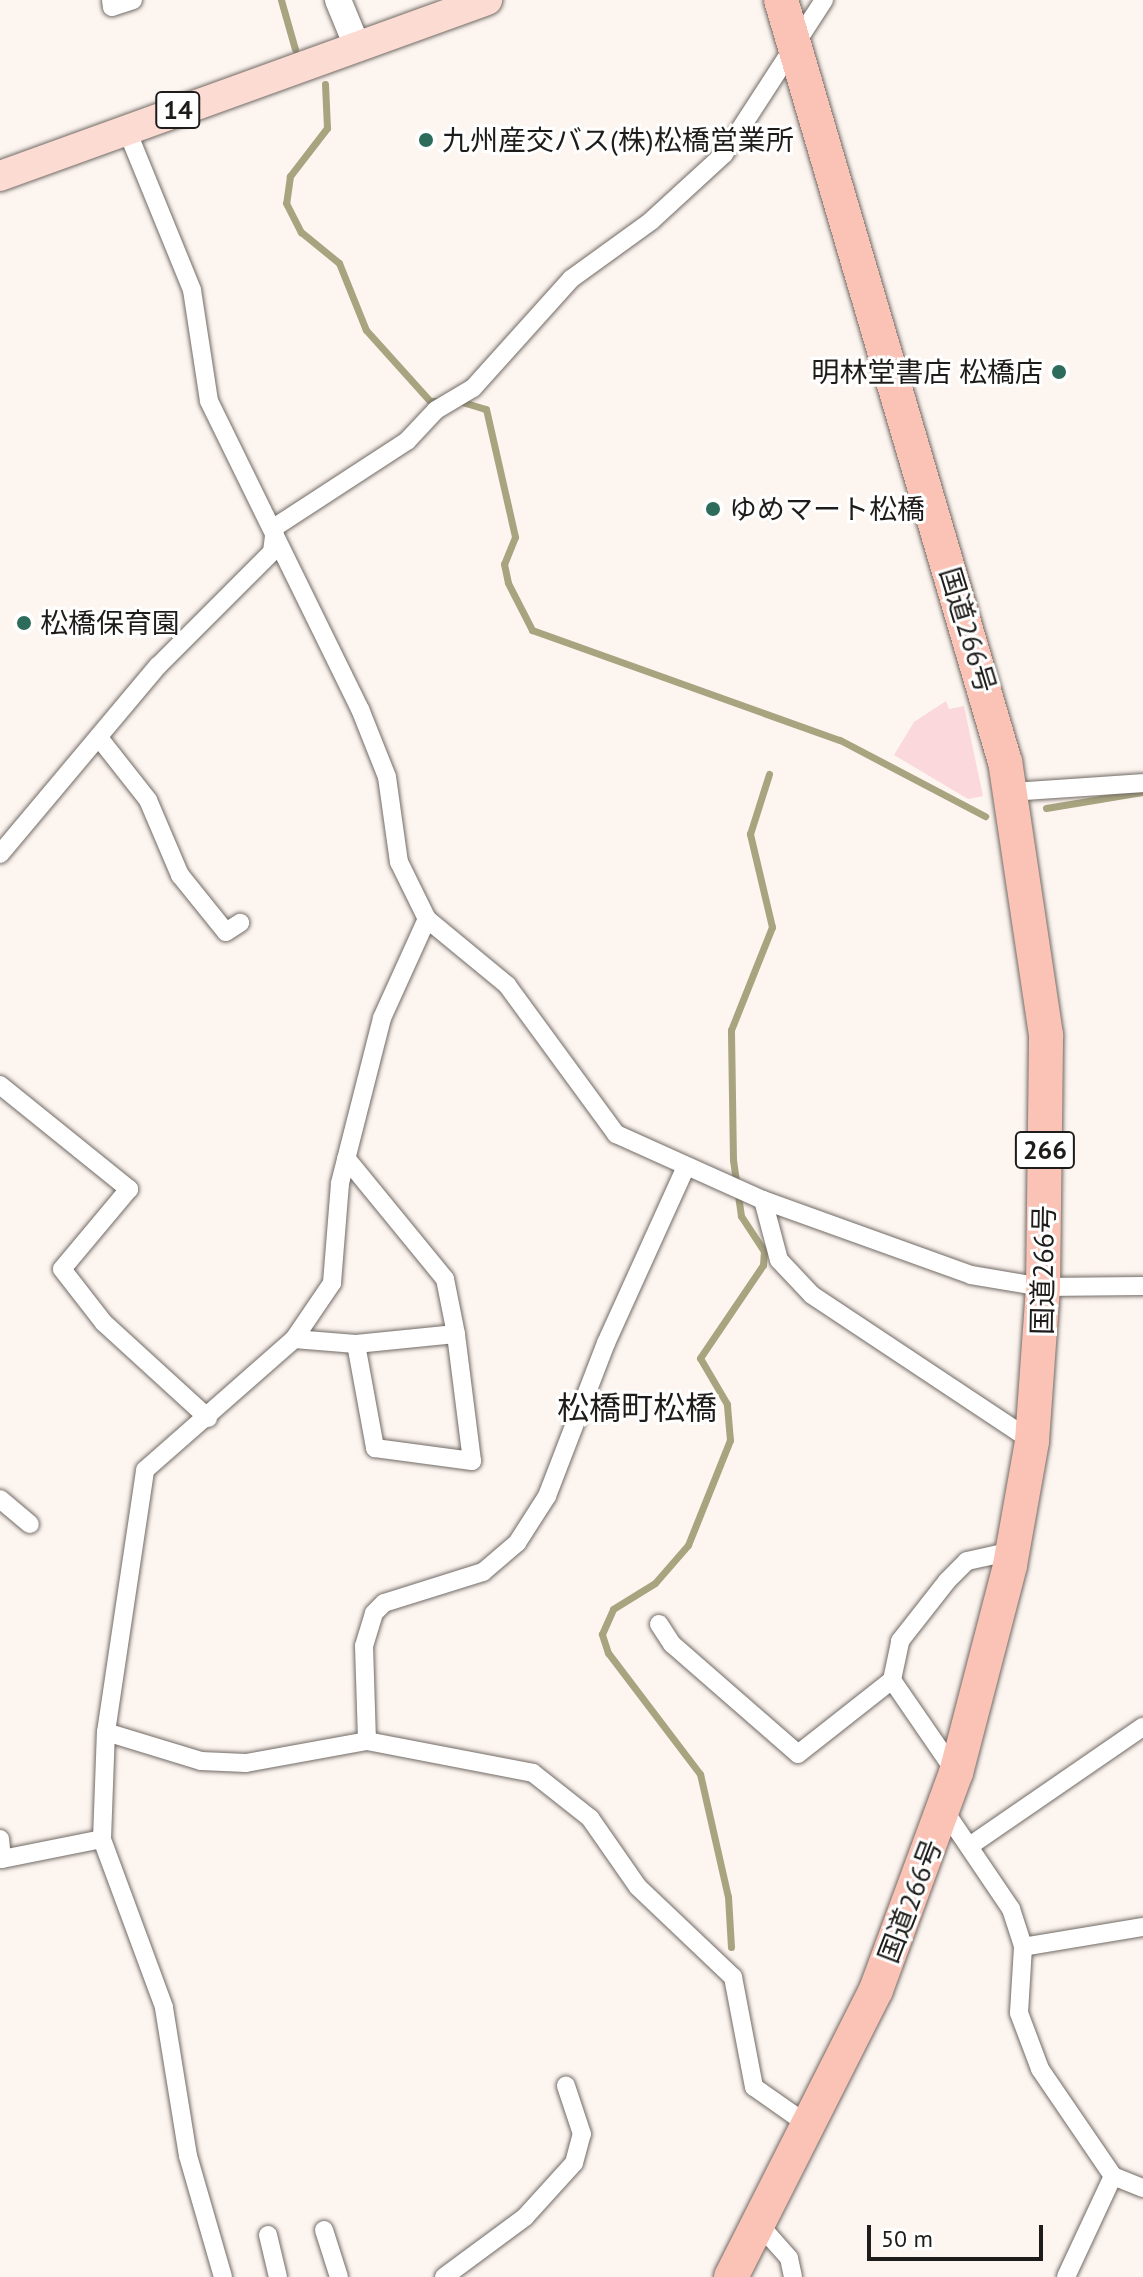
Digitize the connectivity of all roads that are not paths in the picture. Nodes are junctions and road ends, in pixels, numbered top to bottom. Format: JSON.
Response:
{"nodes":[{"id":1,"x":111,"y":0,"type":"edge"},
{"id":2,"x":133,"y":0,"type":"edge"},
{"id":3,"x":338,"y":0,"type":"edge"},
{"id":4,"x":487,"y":0,"type":"edge"},
{"id":5,"x":781,"y":0,"type":"edge"},
{"id":6,"x":824,"y":0,"type":"edge"},
{"id":7,"x":794,"y":41,"type":"junction"},
{"id":8,"x":357,"y":46,"type":"junction"},
{"id":9,"x":126,"y":128,"type":"junction"},
{"id":10,"x":0,"y":176,"type":"edge"},
{"id":11,"x":275,"y":527,"type":"junction"},
{"id":12,"x":100,"y":739,"type":"junction"},
{"id":13,"x":1143,"y":783,"type":"edge"},
{"id":14,"x":1011,"y":792,"type":"junction"},
{"id":15,"x":1,"y":850,"type":"edge"},
{"id":16,"x":427,"y":919,"type":"junction"},
{"id":17,"x":240,"y":923,"type":"dead end"},
{"id":18,"x":0,"y":1085,"type":"edge"},
{"id":19,"x":346,"y":1158,"type":"junction"},
{"id":20,"x":686,"y":1167,"type":"junction"},
{"id":21,"x":756,"y":1194,"type":"junction"},
{"id":22,"x":1143,"y":1286,"type":"edge"},
{"id":23,"x":1043,"y":1287,"type":"junction"},
{"id":24,"x":456,"y":1334,"type":"junction"},
{"id":25,"x":294,"y":1339,"type":"junction"},
{"id":26,"x":356,"y":1344,"type":"junction"},
{"id":27,"x":208,"y":1418,"type":"junction"},
{"id":28,"x":1032,"y":1441,"type":"junction"},
{"id":29,"x":0,"y":1499,"type":"edge"},
{"id":30,"x":30,"y":1524,"type":"dead end"},
{"id":31,"x":1012,"y":1551,"type":"junction"},
{"id":32,"x":659,"y":1624,"type":"dead end"},
{"id":33,"x":892,"y":1680,"type":"junction"},
{"id":34,"x":1143,"y":1727,"type":"edge"},
{"id":35,"x":106,"y":1732,"type":"junction"},
{"id":36,"x":367,"y":1741,"type":"junction"},
{"id":37,"x":956,"y":1773,"type":"junction"},
{"id":38,"x":944,"y":1810,"type":"junction"},
{"id":39,"x":0,"y":1839,"type":"edge"},
{"id":40,"x":102,"y":1839,"type":"junction"},
{"id":41,"x":971,"y":1845,"type":"junction"},
{"id":42,"x":1143,"y":1927,"type":"edge"},
{"id":43,"x":1023,"y":1947,"type":"junction"},
{"id":44,"x":566,"y":2086,"type":"dead end"},
{"id":45,"x":808,"y":2125,"type":"junction"},
{"id":46,"x":1113,"y":2176,"type":"junction"},
{"id":47,"x":1143,"y":2188,"type":"edge"},
{"id":48,"x":757,"y":2222,"type":"junction"},
{"id":49,"x":324,"y":2230,"type":"dead end"},
{"id":50,"x":268,"y":2235,"type":"dead end"},
{"id":51,"x":223,"y":2277,"type":"edge"},
{"id":52,"x":278,"y":2277,"type":"edge"},
{"id":53,"x":339,"y":2277,"type":"edge"},
{"id":54,"x":444,"y":2277,"type":"edge"},
{"id":55,"x":731,"y":2277,"type":"edge"},
{"id":56,"x":793,"y":2277,"type":"edge"},
{"id":57,"x":1066,"y":2277,"type":"edge"}],
"edges":[{"from":1,"to":2,"type":"street"},
{"from":3,"to":8,"type":"street"},
{"from":4,"to":8,"type":"main road","number":"14"},
{"from":5,"to":7,"type":"highway","name":"国道266号","number":"266"},
{"from":6,"to":7,"type":"street"},
{"from":7,"to":11,"type":"street"},
{"from":7,"to":14,"type":"highway","name":"国道266号","number":"266"},
{"from":8,"to":9,"type":"main road","number":"14"},
{"from":9,"to":10,"type":"main road","number":"14"},
{"from":9,"to":11,"type":"street"},
{"from":11,"to":12,"type":"street"},
{"from":11,"to":16,"type":"street"},
{"from":12,"to":15,"type":"street"},
{"from":12,"to":17,"type":"street"},
{"from":13,"to":14,"type":"street"},
{"from":14,"to":23,"type":"highway","name":"国道266号","number":"266"},
{"from":16,"to":19,"type":"street"},
{"from":16,"to":20,"type":"street"},
{"from":18,"to":27,"type":"street"},
{"from":19,"to":24,"type":"street"},
{"from":19,"to":25,"type":"street"},
{"from":20,"to":21,"type":"street"},
{"from":20,"to":36,"type":"street"},
{"from":21,"to":23,"type":"street"},
{"from":21,"to":28,"type":"street"},
{"from":22,"to":23,"type":"street"},
{"from":23,"to":28,"type":"highway","name":"国道266号","number":"266"},
{"from":24,"to":26,"type":"street"},
{"from":24,"to":26,"type":"street"},
{"from":25,"to":26,"type":"street"},
{"from":25,"to":27,"type":"street"},
{"from":27,"to":35,"type":"street"},
{"from":28,"to":31,"type":"highway","name":"国道266号","number":"266"},
{"from":29,"to":30,"type":"street"},
{"from":31,"to":33,"type":"street"},
{"from":31,"to":37,"type":"highway","name":"国道266号","number":"266"},
{"from":32,"to":33,"type":"street"},
{"from":33,"to":37,"type":"street"},
{"from":34,"to":41,"type":"street"},
{"from":35,"to":36,"type":"street"},
{"from":35,"to":40,"type":"street"},
{"from":36,"to":45,"type":"street"},
{"from":37,"to":38,"type":"highway","name":"国道266号","number":"266"},
{"from":38,"to":41,"type":"street"},
{"from":38,"to":45,"type":"highway","name":"国道266号","number":"266"},
{"from":39,"to":40,"type":"street"},
{"from":40,"to":51,"type":"street"},
{"from":41,"to":43,"type":"street"},
{"from":42,"to":43,"type":"street"},
{"from":43,"to":46,"type":"street"},
{"from":44,"to":54,"type":"street"},
{"from":45,"to":48,"type":"highway","name":"国道266号","number":"266"},
{"from":46,"to":47,"type":"street"},
{"from":46,"to":57,"type":"street"},
{"from":48,"to":55,"type":"highway","name":"国道266号","number":"266"},
{"from":48,"to":56,"type":"street"},
{"from":49,"to":53,"type":"street"},
{"from":50,"to":52,"type":"street"}]}
